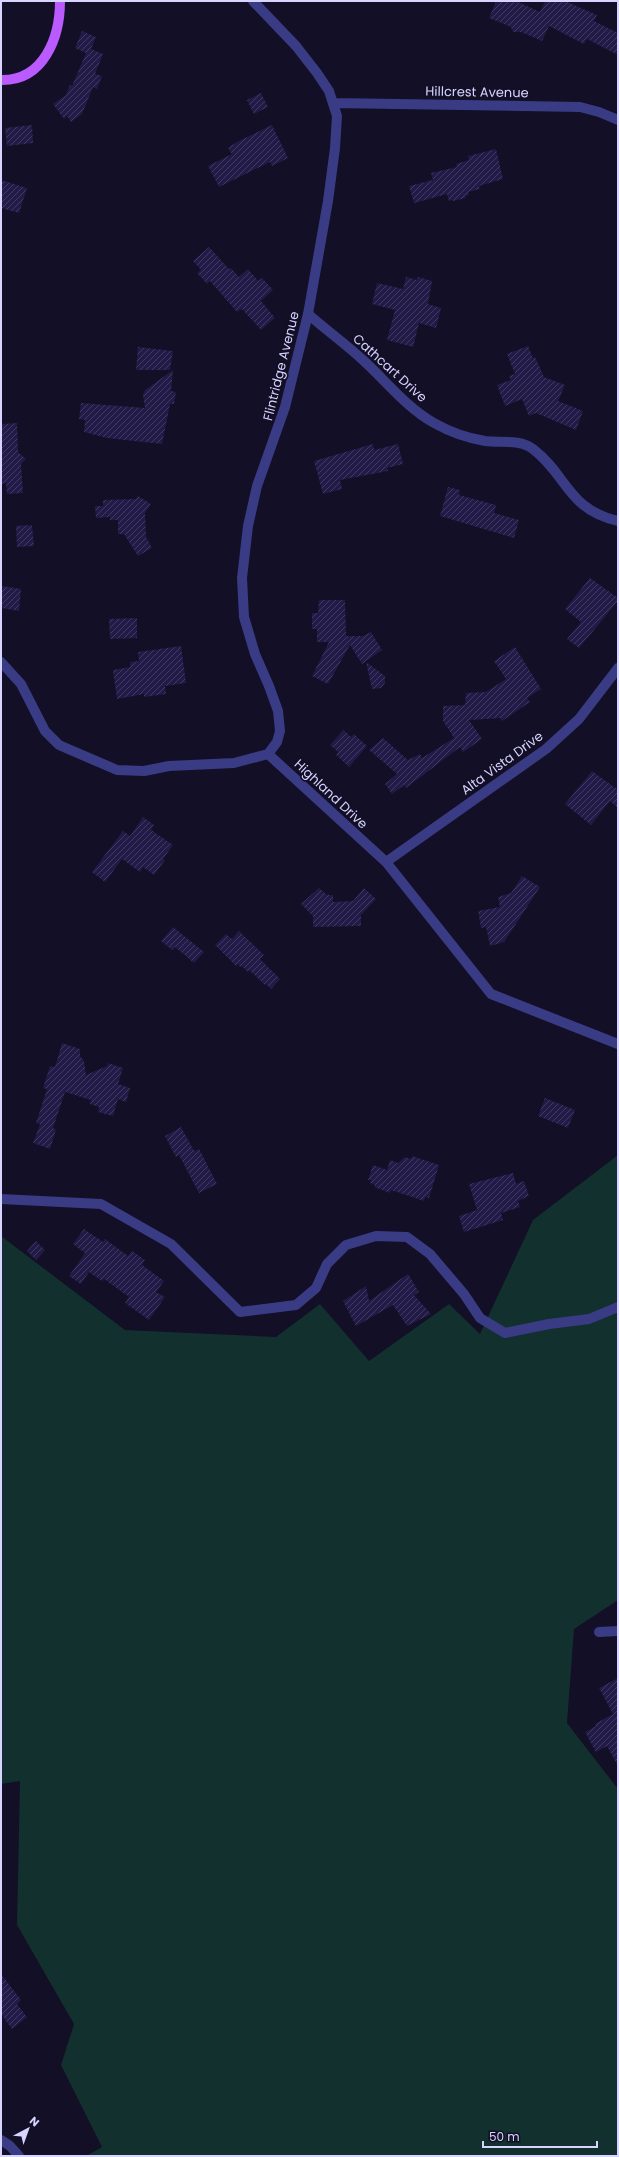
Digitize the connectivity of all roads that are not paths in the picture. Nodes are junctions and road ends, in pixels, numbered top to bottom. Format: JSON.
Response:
{"nodes":[{"id":1,"x":60,"y":1,"type":"edge"},
{"id":2,"x":253,"y":1,"type":"edge"},
{"id":3,"x":1,"y":80,"type":"edge"},
{"id":4,"x":333,"y":103,"type":"junction"},
{"id":5,"x":618,"y":120,"type":"edge"},
{"id":6,"x":308,"y":314,"type":"junction"},
{"id":7,"x":618,"y":521,"type":"edge"},
{"id":8,"x":1,"y":662,"type":"edge"},
{"id":9,"x":618,"y":668,"type":"edge"},
{"id":10,"x":268,"y":754,"type":"junction"},
{"id":11,"x":386,"y":862,"type":"junction"},
{"id":12,"x":618,"y":1044,"type":"edge"},
{"id":13,"x":1,"y":1199,"type":"edge"},
{"id":14,"x":618,"y":1307,"type":"edge"},
{"id":15,"x":618,"y":1631,"type":"edge"},
{"id":16,"x":599,"y":1632,"type":"dead end"},
{"id":17,"x":1,"y":2140,"type":"edge"},
{"id":18,"x":19,"y":2156,"type":"edge"}],
"edges":[{"from":1,"to":3,"type":"main road"},
{"from":2,"to":4,"type":"street","name":"Flintridge Avenue"},
{"from":4,"to":5,"type":"street","name":"Hillcrest Avenue"},
{"from":4,"to":6,"type":"street","name":"Flintridge Avenue"},
{"from":6,"to":7,"type":"street","name":"Cathcart Drive"},
{"from":6,"to":10,"type":"street","name":"Flintridge Avenue"},
{"from":8,"to":10,"type":"street"},
{"from":9,"to":11,"type":"street","name":"Alta Vista Drive"},
{"from":10,"to":11,"type":"street","name":"Highland Drive"},
{"from":11,"to":12,"type":"street","name":"Highland Drive"},
{"from":13,"to":14,"type":"street"},
{"from":15,"to":16,"type":"street"},
{"from":17,"to":18,"type":"street"}]}
